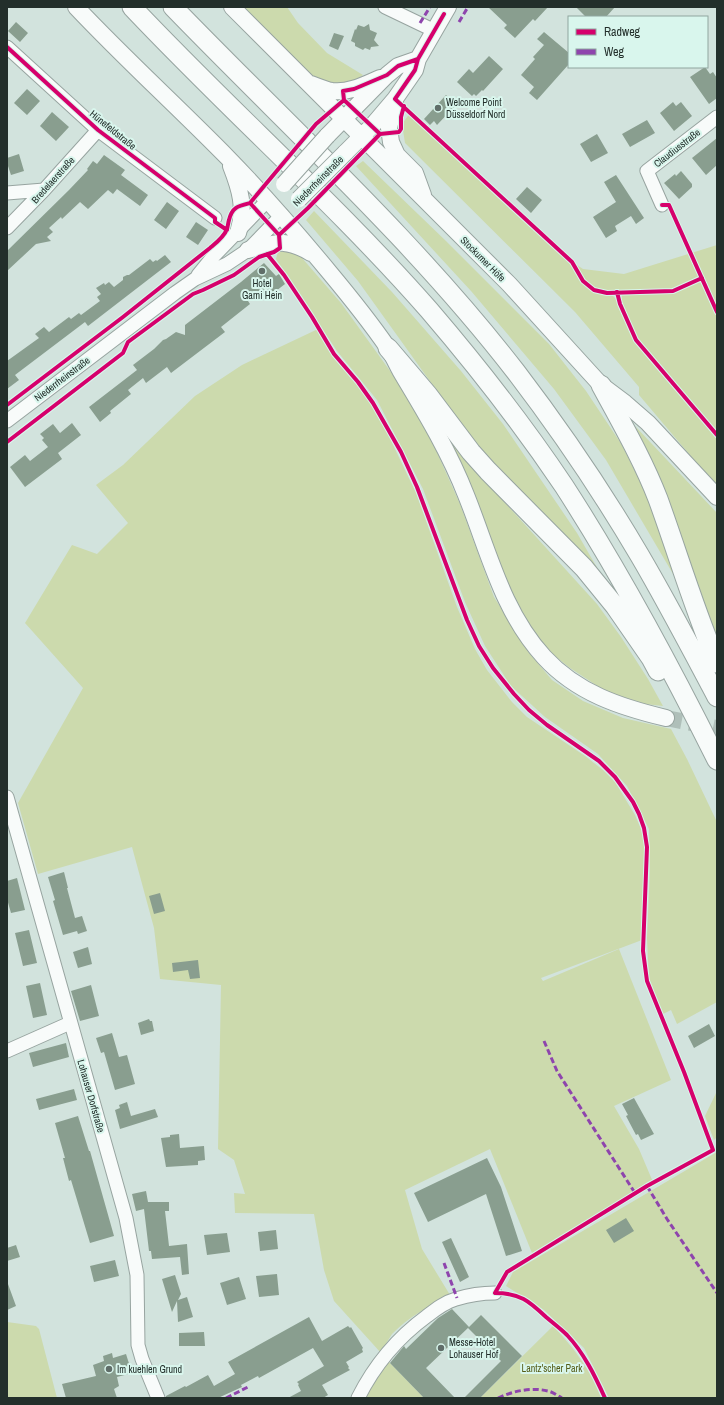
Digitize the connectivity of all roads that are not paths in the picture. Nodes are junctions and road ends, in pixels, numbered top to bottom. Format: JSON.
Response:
{"nodes":[{"id":1,"x":76,"y":7,"type":"edge"},
{"id":2,"x":132,"y":7,"type":"edge"},
{"id":3,"x":173,"y":7,"type":"edge"},
{"id":4,"x":232,"y":7,"type":"edge"},
{"id":5,"x":385,"y":7,"type":"edge"},
{"id":6,"x":448,"y":7,"type":"edge"},
{"id":7,"x":435,"y":31,"type":"junction"},
{"id":8,"x":7,"y":47,"type":"edge"},
{"id":9,"x":418,"y":59,"type":"junction"},
{"id":10,"x":386,"y":75,"type":"junction"},
{"id":11,"x":307,"y":83,"type":"junction"},
{"id":12,"x":395,"y":99,"type":"junction"},
{"id":13,"x":717,"y":117,"type":"edge"},
{"id":14,"x":344,"y":119,"type":"junction"},
{"id":15,"x":98,"y":130,"type":"junction"},
{"id":16,"x":361,"y":137,"type":"junction"},
{"id":17,"x":228,"y":159,"type":"junction"},
{"id":18,"x":44,"y":190,"type":"junction"},
{"id":19,"x":7,"y":193,"type":"edge"},
{"id":20,"x":268,"y":200,"type":"junction"},
{"id":21,"x":424,"y":201,"type":"junction"},
{"id":22,"x":662,"y":205,"type":"dead end"},
{"id":23,"x":282,"y":215,"type":"junction"},
{"id":24,"x":215,"y":218,"type":"dead end"},
{"id":25,"x":7,"y":228,"type":"edge"},
{"id":26,"x":238,"y":233,"type":"junction"},
{"id":27,"x":248,"y":250,"type":"junction"},
{"id":28,"x":316,"y":256,"type":"junction"},
{"id":29,"x":194,"y":279,"type":"junction"},
{"id":30,"x":388,"y":348,"type":"junction"},
{"id":31,"x":601,"y":385,"type":"junction"},
{"id":32,"x":7,"y":421,"type":"edge"},
{"id":33,"x":717,"y":497,"type":"edge"},
{"id":34,"x":717,"y":663,"type":"edge"},
{"id":35,"x":717,"y":697,"type":"edge"},
{"id":36,"x":666,"y":718,"type":"tunnel mouth"},
{"id":37,"x":717,"y":760,"type":"edge"},
{"id":38,"x":717,"y":768,"type":"edge"},
{"id":39,"x":7,"y":797,"type":"edge"},
{"id":40,"x":70,"y":1023,"type":"junction"},
{"id":41,"x":7,"y":1051,"type":"edge"},
{"id":42,"x":495,"y":1293,"type":"dead end"},
{"id":43,"x":158,"y":1398,"type":"edge"},
{"id":44,"x":358,"y":1398,"type":"edge"}],
"edges":[{"from":1,"to":17,"type":"main road"},
{"from":2,"to":37,"type":"highway"},
{"from":3,"to":35,"type":"highway"},
{"from":4,"to":11,"type":"main road","name":"Stockumer Höfe"},
{"from":5,"to":7,"type":"street"},
{"from":6,"to":7,"type":"main road","name":"Niederrheinstraße"},
{"from":7,"to":9,"type":"main road","name":"Niederrheinstraße"},
{"from":8,"to":15,"type":"street","name":"Hünefeldstraße"},
{"from":9,"to":10,"type":"main road","name":"Niederrheinstraße"},
{"from":9,"to":12,"type":"main road","name":"Niederrheinstraße"},
{"from":10,"to":11,"type":"main road"},
{"from":10,"to":14,"type":"main road","name":"Niederrheinstraße"},
{"from":11,"to":14,"type":"main road","name":"Stockumer Höfe"},
{"from":12,"to":16,"type":"main road","name":"Niederrheinstraße"},
{"from":12,"to":21,"type":"main road"},
{"from":13,"to":22,"type":"street","name":"Claudiusstraße"},
{"from":14,"to":16,"type":"main road","name":"Stockumer Höfe"},
{"from":14,"to":20,"type":"main road","name":"Niederrheinstraße","bridge":true},
{"from":15,"to":18,"type":"street","name":"Bredelaerstraße"},
{"from":15,"to":24,"type":"street","name":"Hünefeldstraße"},
{"from":16,"to":21,"type":"main road","name":"Stockumer Höfe"},
{"from":16,"to":23,"type":"main road","name":"Niederrheinstraße","bridge":true},
{"from":17,"to":20,"type":"main road"},
{"from":17,"to":26,"type":"main road"},
{"from":18,"to":19,"type":"street"},
{"from":18,"to":25,"type":"street","name":"Bredelaerstraße"},
{"from":20,"to":23,"type":"main road"},
{"from":20,"to":26,"type":"street","name":"Niederrheinstraße"},
{"from":21,"to":31,"type":"main road","name":"Stockumer Höfe"},
{"from":23,"to":27,"type":"street","name":"Niederrheinstraße"},
{"from":23,"to":28,"type":"main road"},
{"from":26,"to":29,"type":"street","name":"Niederrheinstraße"},
{"from":27,"to":28,"type":"main road"},
{"from":27,"to":29,"type":"street","name":"Niederrheinstraße"},
{"from":28,"to":30,"type":"main road"},
{"from":29,"to":32,"type":"street","name":"Niederrheinstraße"},
{"from":30,"to":36,"type":"main road"},
{"from":30,"to":38,"type":"highway"},
{"from":31,"to":33,"type":"main road","name":"Stockumer Höfe"},
{"from":31,"to":34,"type":"highway"},
{"from":39,"to":40,"type":"street","name":"Lohauser Dorfstraße"},
{"from":40,"to":41,"type":"street"},
{"from":40,"to":43,"type":"street","name":"Lohauser Dorfstraße"},
{"from":42,"to":44,"type":"street"}]}
